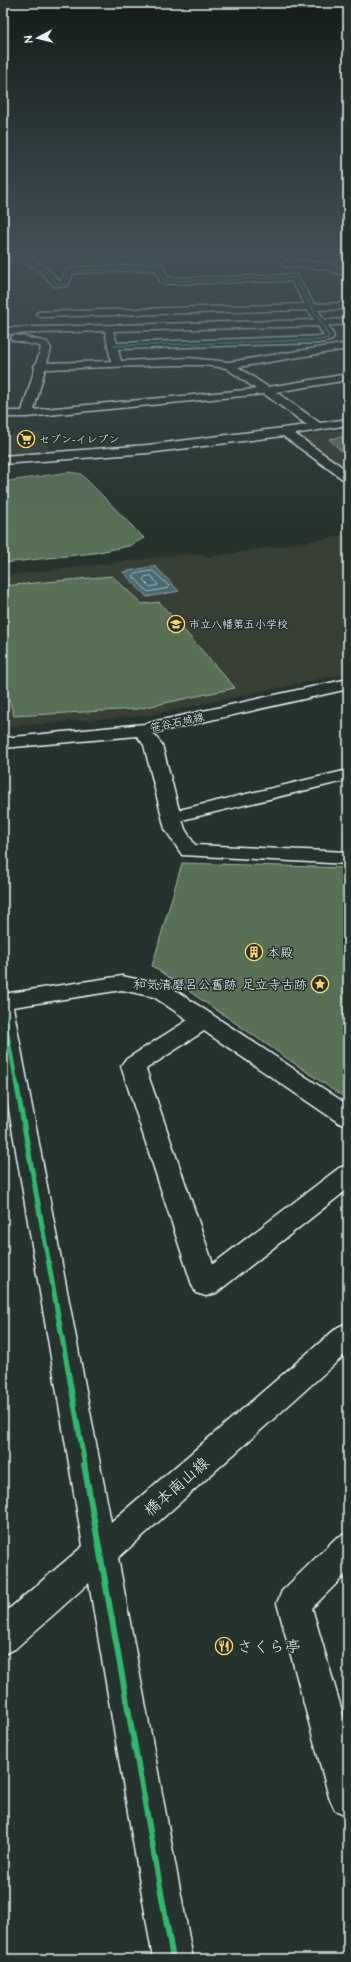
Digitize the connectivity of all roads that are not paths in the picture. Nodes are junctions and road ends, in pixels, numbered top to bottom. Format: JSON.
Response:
{"nodes":[{"id":1,"x":36,"y":343,"type":"edge"},
{"id":2,"x":112,"y":343,"type":"edge"},
{"id":3,"x":237,"y":343,"type":"edge"},
{"id":4,"x":190,"y":344,"type":"junction"},
{"id":5,"x":113,"y":346,"type":"junction"},
{"id":6,"x":348,"y":346,"type":"edge"},
{"id":7,"x":199,"y":362,"type":"junction"},
{"id":8,"x":117,"y":364,"type":"junction"},
{"id":9,"x":229,"y":365,"type":"junction"},
{"id":10,"x":40,"y":366,"type":"junction"},
{"id":11,"x":348,"y":378,"type":"edge"},
{"id":12,"x":265,"y":391,"type":"junction"},
{"id":13,"x":3,"y":414,"type":"edge"},
{"id":14,"x":27,"y":414,"type":"junction"},
{"id":15,"x":348,"y":422,"type":"edge"},
{"id":16,"x":318,"y":427,"type":"junction"},
{"id":17,"x":285,"y":432,"type":"junction"},
{"id":18,"x":3,"y":460,"type":"edge"},
{"id":19,"x":348,"y":477,"type":"edge"},
{"id":20,"x":348,"y":684,"type":"edge"},
{"id":21,"x":141,"y":729,"type":"junction"},
{"id":22,"x":3,"y":743,"type":"edge"},
{"id":23,"x":348,"y":775,"type":"edge"},
{"id":24,"x":173,"y":816,"type":"junction"},
{"id":25,"x":348,"y":858,"type":"edge"},
{"id":26,"x":3,"y":1001,"type":"edge"},
{"id":27,"x":3,"y":1008,"type":"edge"},
{"id":28,"x":204,"y":1020,"type":"junction"},
{"id":29,"x":348,"y":1117,"type":"edge"},
{"id":30,"x":348,"y":1175,"type":"edge"},
{"id":31,"x":348,"y":1335,"type":"edge"},
{"id":32,"x":348,"y":1549,"type":"edge"},
{"id":33,"x":100,"y":1552,"type":"junction"},
{"id":34,"x":3,"y":1637,"type":"edge"},
{"id":35,"x":348,"y":1796,"type":"edge"},
{"id":36,"x":174,"y":1959,"type":"edge"}],
"edges":[{"from":1,"to":10,"type":"street"},
{"from":2,"to":5,"type":"street"},
{"from":3,"to":4,"type":"street"},
{"from":4,"to":5,"type":"street"},
{"from":4,"to":7,"type":"street"},
{"from":5,"to":8,"type":"street"},
{"from":6,"to":9,"type":"street"},
{"from":7,"to":8,"type":"street"},
{"from":7,"to":9,"type":"street"},
{"from":8,"to":10,"type":"street"},
{"from":9,"to":12,"type":"street"},
{"from":10,"to":14,"type":"street"},
{"from":11,"to":12,"type":"street"},
{"from":12,"to":14,"type":"street"},
{"from":12,"to":16,"type":"street"},
{"from":13,"to":14,"type":"street"},
{"from":15,"to":16,"type":"street"},
{"from":16,"to":17,"type":"street"},
{"from":17,"to":18,"type":"street"},
{"from":17,"to":19,"type":"street"},
{"from":20,"to":21,"type":"street","name":"笹谷石城線"},
{"from":21,"to":22,"type":"street","name":"笹谷石城線"},
{"from":21,"to":24,"type":"street"},
{"from":23,"to":24,"type":"street"},
{"from":24,"to":25,"type":"street"},
{"from":26,"to":28,"type":"street"},
{"from":27,"to":33,"type":"street"},
{"from":28,"to":29,"type":"street"},
{"from":28,"to":30,"type":"street"},
{"from":31,"to":33,"type":"street","name":"橋本南山線"},
{"from":32,"to":35,"type":"street"},
{"from":33,"to":34,"type":"street","name":"橋本南山線"},
{"from":33,"to":36,"type":"street"}]}
